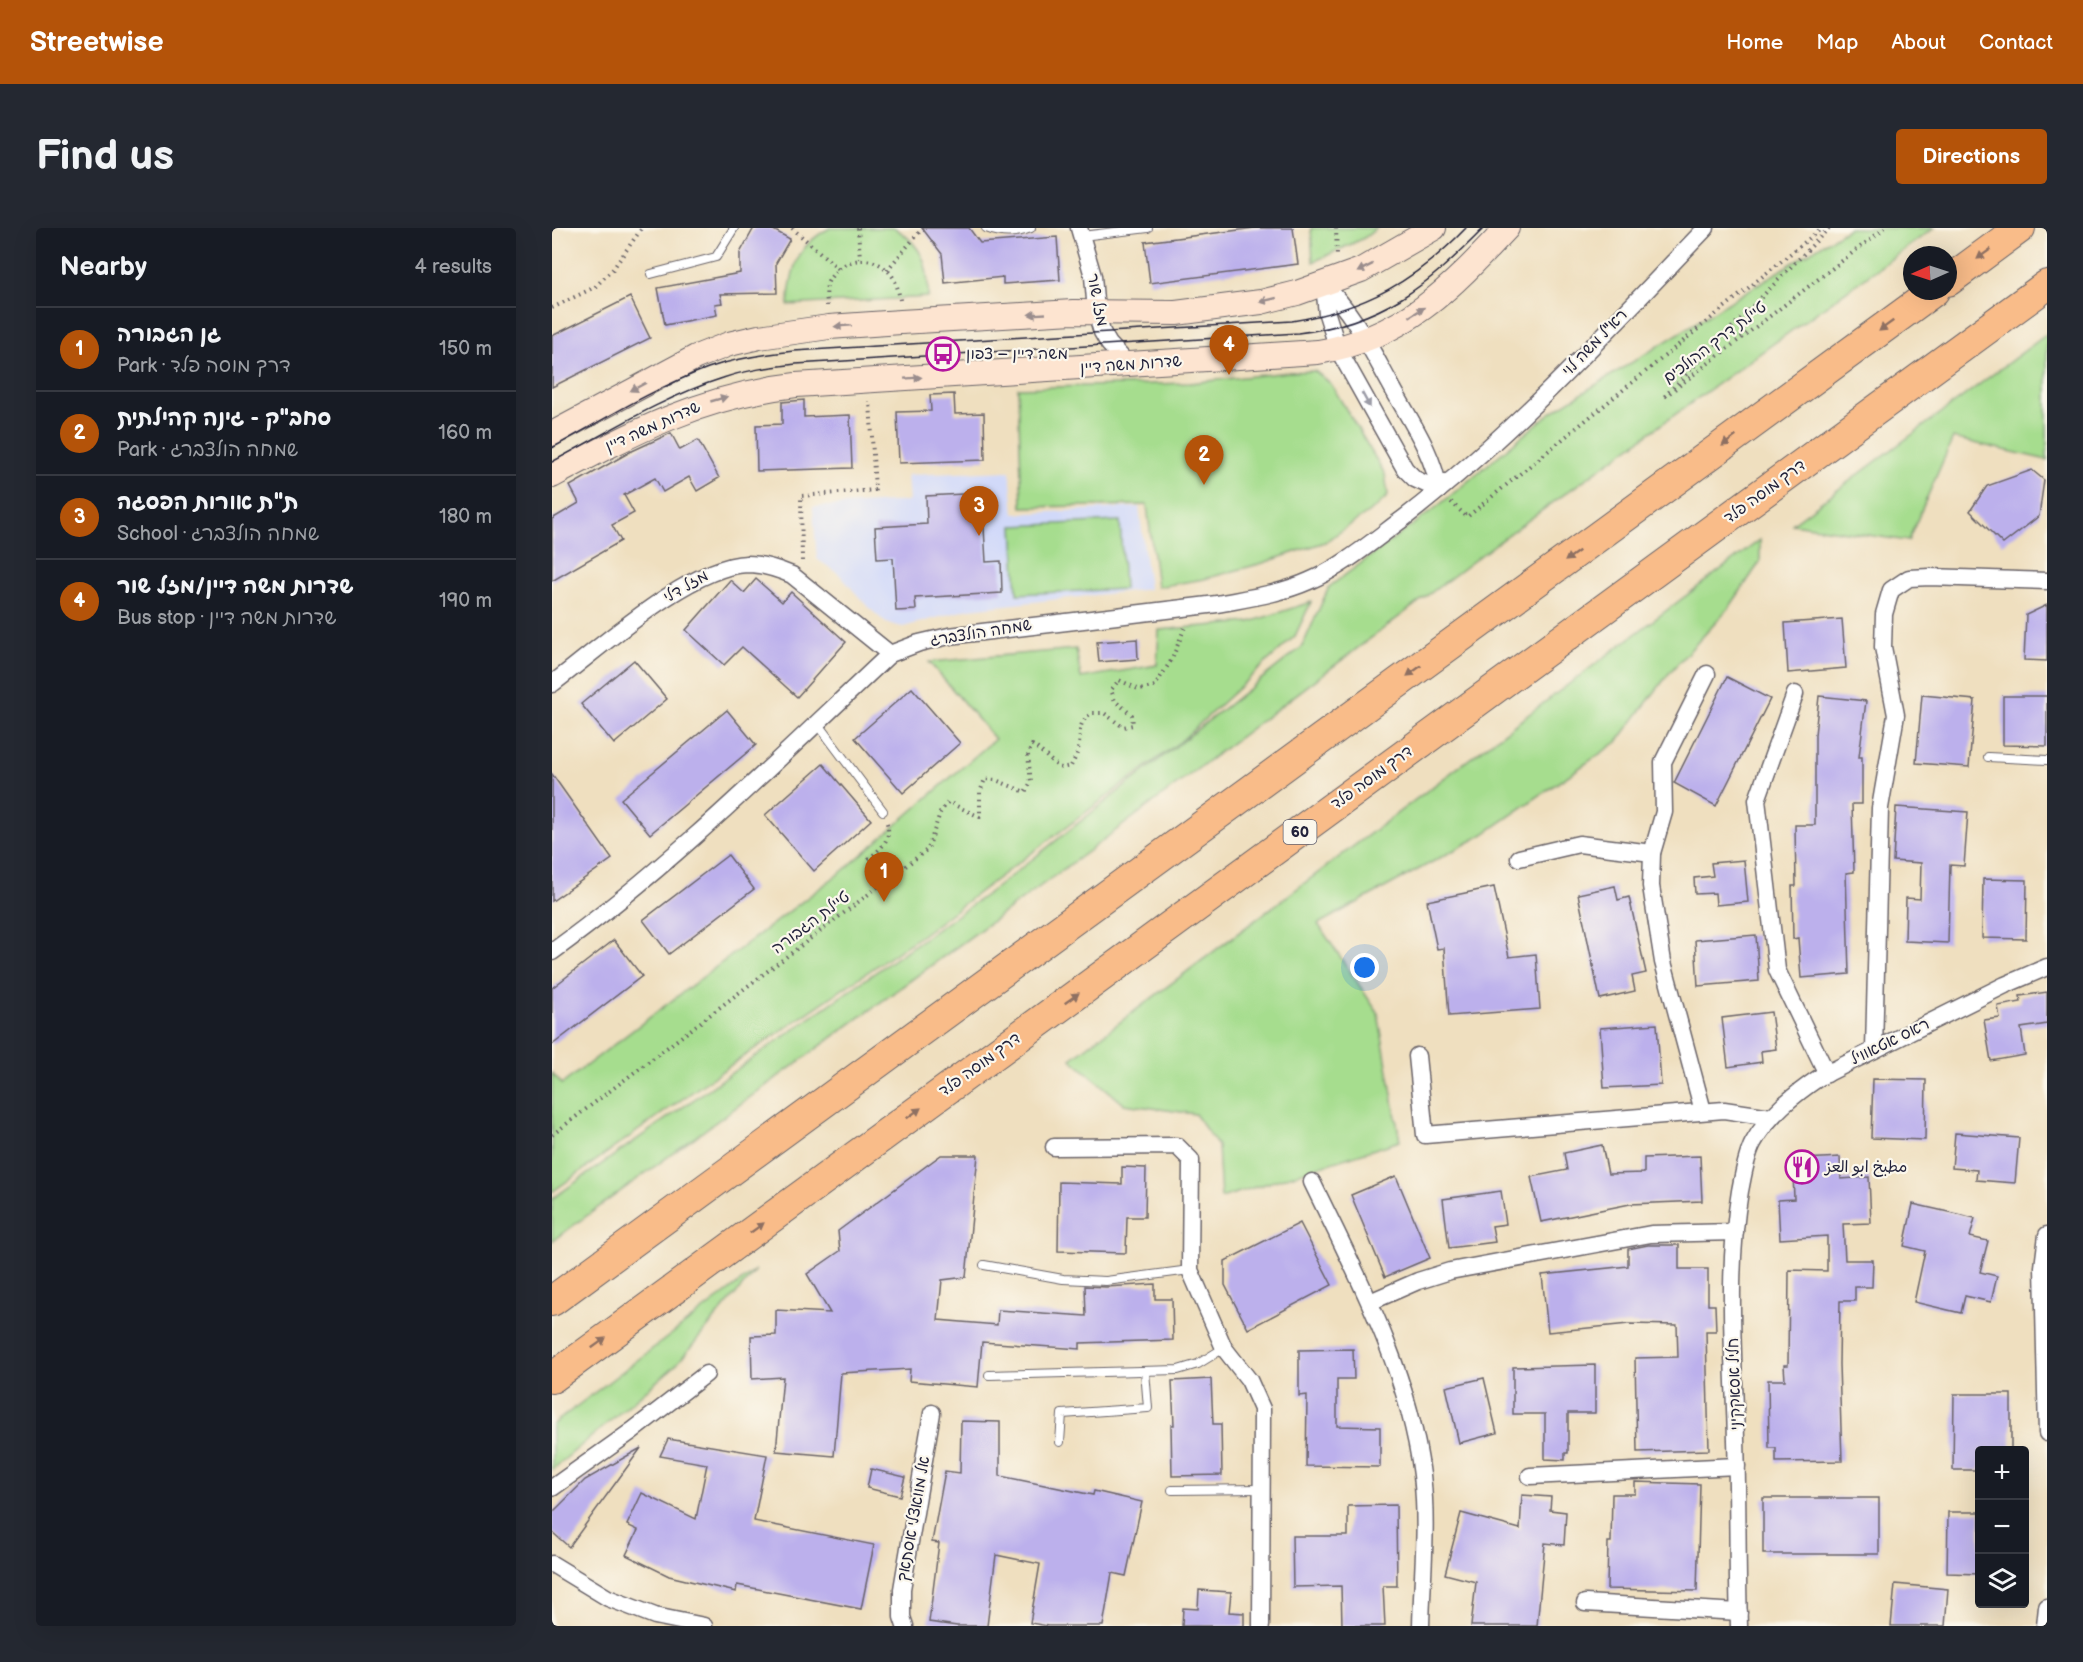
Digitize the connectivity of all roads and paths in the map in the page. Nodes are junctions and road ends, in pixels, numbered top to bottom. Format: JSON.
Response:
{"nodes":[{"id":1,"x":642,"y":228,"type":"edge"},
{"id":2,"x":734,"y":228,"type":"edge"},
{"id":3,"x":792,"y":228,"type":"edge"},
{"id":4,"x":858,"y":228,"type":"edge"},
{"id":5,"x":923,"y":228,"type":"edge"},
{"id":6,"x":986,"y":228,"type":"edge"},
{"id":7,"x":1031,"y":228,"type":"edge"},
{"id":8,"x":1148,"y":228,"type":"edge"},
{"id":9,"x":1434,"y":228,"type":"edge"},
{"id":10,"x":1507,"y":228,"type":"edge"},
{"id":11,"x":1706,"y":228,"type":"edge"},
{"id":12,"x":1822,"y":228,"type":"edge"},
{"id":13,"x":1829,"y":228,"type":"edge"},
{"id":14,"x":1885,"y":228,"type":"edge"},
{"id":15,"x":2020,"y":228,"type":"edge"},
{"id":16,"x":1080,"y":232,"type":"edge"},
{"id":17,"x":860,"y":259,"type":"junction"},
{"id":18,"x":840,"y":270,"type":"junction"},
{"id":19,"x":887,"y":270,"type":"junction"},
{"id":20,"x":651,"y":274,"type":"dead end"},
{"id":21,"x":1957,"y":274,"type":"edge"},
{"id":22,"x":1324,"y":285,"type":"junction"},
{"id":23,"x":2047,"y":285,"type":"edge"},
{"id":24,"x":1922,"y":300,"type":"edge"},
{"id":25,"x":552,"y":308,"type":"edge"},
{"id":26,"x":1096,"y":312,"type":"junction"},
{"id":27,"x":902,"y":322,"type":"junction"},
{"id":28,"x":829,"y":327,"type":"junction"},
{"id":29,"x":1366,"y":340,"type":"junction"},
{"id":30,"x":1338,"y":349,"type":"junction"},
{"id":31,"x":1129,"y":365,"type":"junction"},
{"id":32,"x":869,"y":381,"type":"junction"},
{"id":33,"x":552,"y":434,"type":"edge"},
{"id":34,"x":1479,"y":454,"type":"joint"},
{"id":35,"x":552,"y":476,"type":"edge"},
{"id":36,"x":1439,"y":490,"type":"junction"},
{"id":37,"x":2047,"y":581,"type":"edge"},
{"id":38,"x":802,"y":583,"type":"junction"},
{"id":39,"x":1194,"y":606,"type":"junction"},
{"id":40,"x":890,"y":654,"type":"junction"},
{"id":41,"x":1707,"y":674,"type":"dead end"},
{"id":42,"x":552,"y":684,"type":"edge"},
{"id":43,"x":1795,"y":694,"type":"dead end"},
{"id":44,"x":817,"y":723,"type":"junction"},
{"id":45,"x":1988,"y":757,"type":"dead end"},
{"id":46,"x":2047,"y":760,"type":"edge"},
{"id":47,"x":883,"y":811,"type":"joint"},
{"id":48,"x":1652,"y":853,"type":"junction"},
{"id":49,"x":1519,"y":858,"type":"dead end"},
{"id":50,"x":880,"y":886,"type":"junction"},
{"id":51,"x":552,"y":952,"type":"edge"},
{"id":52,"x":2047,"y":967,"type":"edge"},
{"id":53,"x":1874,"y":1050,"type":"junction"},
{"id":54,"x":1417,"y":1056,"type":"dead end"},
{"id":55,"x":1827,"y":1074,"type":"junction"},
{"id":56,"x":1704,"y":1111,"type":"junction"},
{"id":57,"x":1772,"y":1118,"type":"junction"},
{"id":58,"x":552,"y":1135,"type":"edge"},
{"id":59,"x":1752,"y":1144,"type":"joint"},
{"id":60,"x":1054,"y":1147,"type":"dead end"},
{"id":61,"x":1312,"y":1182,"type":"dead end"},
{"id":62,"x":1735,"y":1232,"type":"junction"},
{"id":63,"x":2047,"y":1239,"type":"edge"},
{"id":64,"x":984,"y":1265,"type":"dead end"},
{"id":65,"x":1190,"y":1270,"type":"junction"},
{"id":66,"x":552,"y":1301,"type":"edge"},
{"id":67,"x":1370,"y":1302,"type":"junction"},
{"id":68,"x":1224,"y":1348,"type":"junction"},
{"id":69,"x":1145,"y":1371,"type":"junction"},
{"id":70,"x":706,"y":1374,"type":"dead end"},
{"id":71,"x":989,"y":1375,"type":"dead end"},
{"id":72,"x":552,"y":1378,"type":"edge"},
{"id":73,"x":932,"y":1413,"type":"dead end"},
{"id":74,"x":2047,"y":1432,"type":"edge"},
{"id":75,"x":1060,"y":1442,"type":"dead end"},
{"id":76,"x":1737,"y":1466,"type":"junction"},
{"id":77,"x":1530,"y":1476,"type":"dead end"},
{"id":78,"x":552,"y":1488,"type":"edge"},
{"id":79,"x":1262,"y":1489,"type":"junction"},
{"id":80,"x":1172,"y":1490,"type":"dead end"},
{"id":81,"x":552,"y":1564,"type":"edge"},
{"id":82,"x":1585,"y":1603,"type":"dead end"},
{"id":83,"x":2047,"y":1607,"type":"edge"},
{"id":84,"x":1739,"y":1619,"type":"edge"},
{"id":85,"x":704,"y":1626,"type":"edge"},
{"id":86,"x":905,"y":1626,"type":"edge"},
{"id":87,"x":1262,"y":1626,"type":"edge"},
{"id":88,"x":1421,"y":1626,"type":"edge"},
{"id":89,"x":2045,"y":1626,"type":"edge"}],
"edges":[{"from":1,"to":25,"type":"path"},
{"from":2,"to":20,"type":"lane"},
{"from":3,"to":18,"type":"path"},
{"from":4,"to":17,"type":"path"},
{"from":5,"to":19,"type":"path"},
{"from":6,"to":7,"type":"lane"},
{"from":8,"to":16,"type":"lane"},
{"from":9,"to":22,"type":"street","one_way":true},
{"from":29,"to":10,"type":"street","name":"שדרות משה דיין","one_way":true},
{"from":11,"to":34,"type":"street","name":"רא\"ל משה לוי"},
{"from":12,"to":36,"type":"path","name":"טיילת דרך ההולכים"},
{"from":13,"to":14,"type":"path","name":"טיילת דרך ההולכים"},
{"from":15,"to":21,"type":"highway","one_way":true},
{"from":16,"to":26,"type":"street","name":"מזל שור"},
{"from":17,"to":18,"type":"path"},
{"from":17,"to":19,"type":"path"},
{"from":18,"to":28,"type":"path"},
{"from":19,"to":27,"type":"path"},
{"from":22,"to":26,"type":"street","one_way":true},
{"from":22,"to":29,"type":"street"},
{"from":22,"to":30,"type":"street"},
{"from":72,"to":23,"type":"highway","name":"דרך מוסה פלד","number":"60","one_way":true},
{"from":24,"to":66,"type":"highway","one_way":true},
{"from":26,"to":27,"type":"street","one_way":true},
{"from":26,"to":31,"type":"street","name":"מזל שור"},
{"from":27,"to":28,"type":"street","one_way":true},
{"from":28,"to":33,"type":"street","one_way":true},
{"from":29,"to":30,"type":"street","name":"שדרות משה דיין"},
{"from":29,"to":36,"type":"street"},
{"from":30,"to":31,"type":"street","name":"שדרות משה דיין"},
{"from":30,"to":36,"type":"street","one_way":true},
{"from":32,"to":31,"type":"street","name":"שדרות משה דיין","one_way":true},
{"from":35,"to":32,"type":"street","name":"שדרות משה דיין","one_way":true},
{"from":32,"to":38,"type":"path"},
{"from":34,"to":36,"type":"street","name":"שמחה הולצברג"},
{"from":36,"to":39,"type":"street","name":"שמחה הולצברג"},
{"from":37,"to":53,"type":"street"},
{"from":38,"to":40,"type":"street","name":"מזל דלי"},
{"from":38,"to":42,"type":"street","name":"מזל דלי"},
{"from":39,"to":40,"type":"street","name":"שמחה הולצברג"},
{"from":39,"to":50,"type":"path","name":"טיילת הגבורה"},
{"from":40,"to":44,"type":"street","name":"שמחה הולצברג"},
{"from":41,"to":48,"type":"street"},
{"from":43,"to":55,"type":"street"},
{"from":44,"to":47,"type":"lane"},
{"from":44,"to":51,"type":"street","name":"שמחה הולצברג"},
{"from":45,"to":46,"type":"lane"},
{"from":47,"to":50,"type":"path"},
{"from":48,"to":49,"type":"street"},
{"from":48,"to":56,"type":"street"},
{"from":50,"to":58,"type":"path","name":"טיילת הגבורה"},
{"from":52,"to":53,"type":"street","name":"ראס אטאוויל"},
{"from":53,"to":55,"type":"street","name":"ראס אטאוויל"},
{"from":54,"to":56,"type":"street"},
{"from":55,"to":57,"type":"street","name":"ראס אטאוויל"},
{"from":56,"to":57,"type":"street"},
{"from":57,"to":59,"type":"street","name":"ראס אטאוויל"},
{"from":59,"to":62,"type":"street","name":"חליל אסאקקיני"},
{"from":60,"to":65,"type":"street"},
{"from":61,"to":67,"type":"street"},
{"from":62,"to":67,"type":"street"},
{"from":62,"to":76,"type":"street","name":"חליל אסאקקיני"},
{"from":63,"to":74,"type":"street"},
{"from":64,"to":65,"type":"lane"},
{"from":65,"to":68,"type":"street"},
{"from":67,"to":88,"type":"street"},
{"from":68,"to":69,"type":"lane"},
{"from":68,"to":79,"type":"street"},
{"from":69,"to":71,"type":"lane"},
{"from":69,"to":75,"type":"lane"},
{"from":70,"to":78,"type":"street"},
{"from":73,"to":86,"type":"street","name":"אל מוואצלי אסתאך"},
{"from":76,"to":77,"type":"street"},
{"from":76,"to":84,"type":"street","name":"חליל אסאקקיני"},
{"from":79,"to":80,"type":"lane"},
{"from":79,"to":87,"type":"street"},
{"from":81,"to":85,"type":"street"},
{"from":82,"to":84,"type":"street"},
{"from":83,"to":89,"type":"street"}]}
